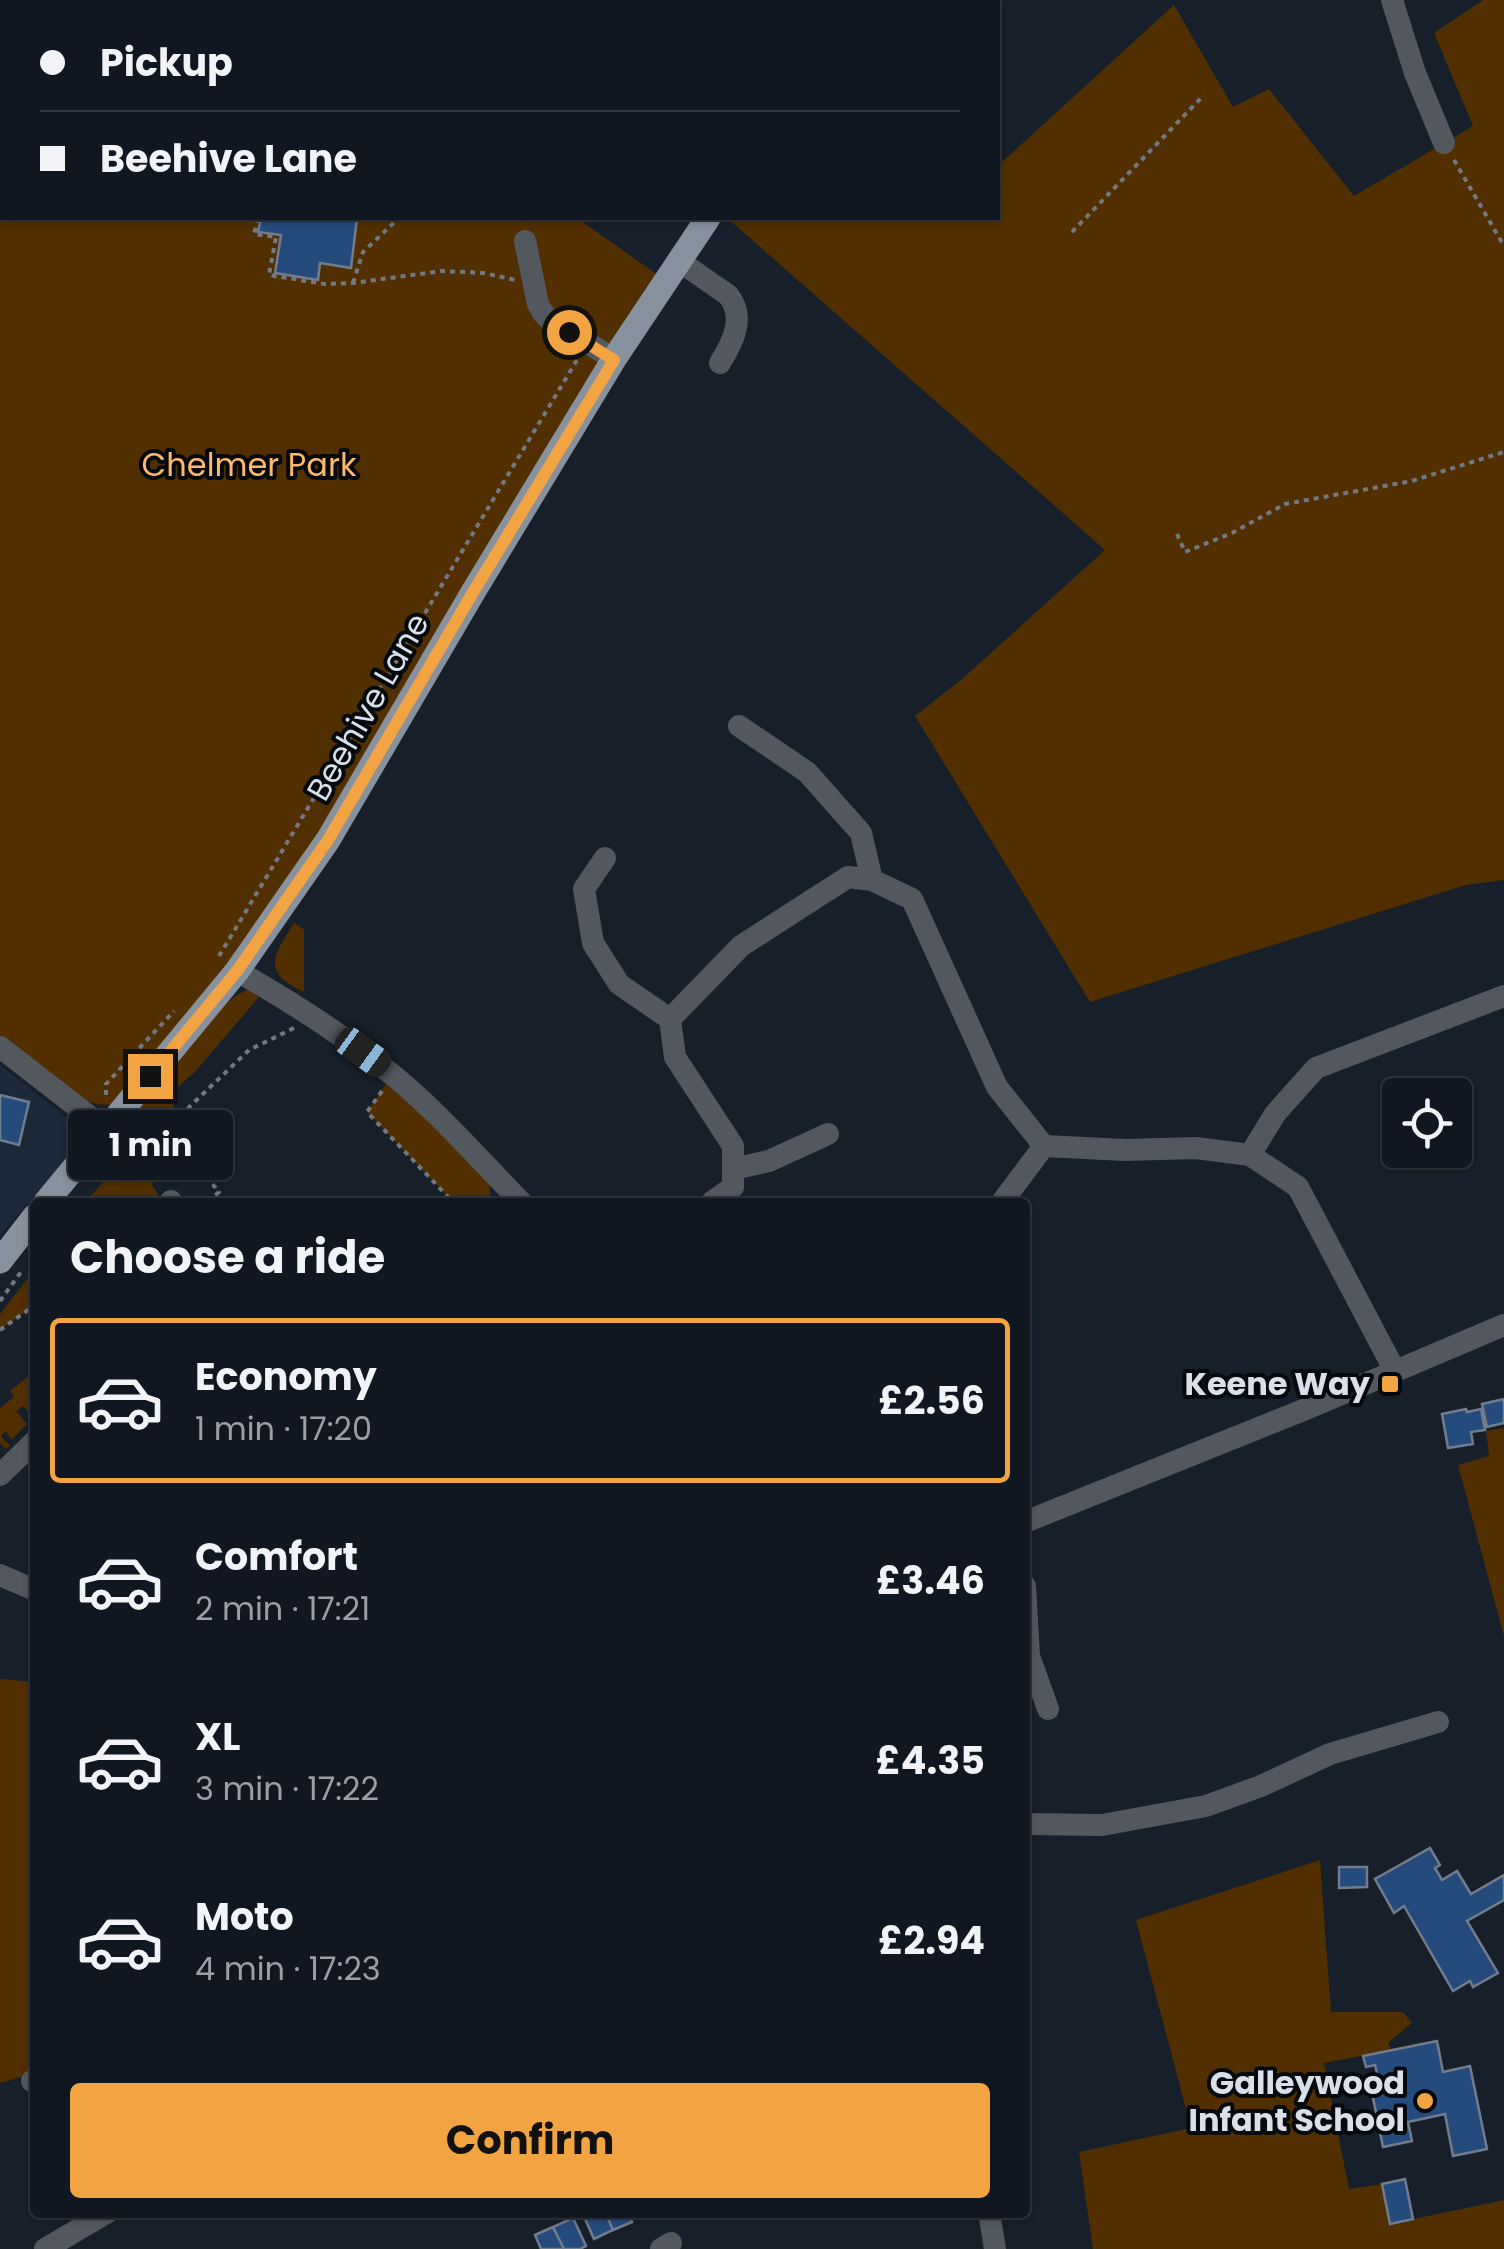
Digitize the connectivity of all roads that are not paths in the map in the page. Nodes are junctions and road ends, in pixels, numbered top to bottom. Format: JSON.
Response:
{"nodes":[{"id":1,"x":1392,"y":0,"type":"edge"},
{"id":2,"x":1444,"y":143,"type":"road end"},
{"id":3,"x":707,"y":220,"type":"edge"},
{"id":4,"x":525,"y":241,"type":"dead end"},
{"id":5,"x":679,"y":261,"type":"junction"},
{"id":6,"x":614,"y":360,"type":"junction"},
{"id":7,"x":720,"y":362,"type":"dead end"},
{"id":8,"x":739,"y":726,"type":"dead end"},
{"id":9,"x":605,"y":858,"type":"dead end"},
{"id":10,"x":872,"y":880,"type":"junction"},
{"id":11,"x":237,"y":971,"type":"junction"},
{"id":12,"x":1504,"y":996,"type":"edge"},
{"id":13,"x":670,"y":1019,"type":"junction"},
{"id":14,"x":0,"y":1047,"type":"edge"},
{"id":15,"x":104,"y":1134,"type":"junction"},
{"id":16,"x":828,"y":1134,"type":"dead end"},
{"id":17,"x":1044,"y":1146,"type":"junction"},
{"id":18,"x":1250,"y":1155,"type":"junction"},
{"id":19,"x":732,"y":1168,"type":"junction"},
{"id":20,"x":49,"y":1198,"type":"edge"},
{"id":21,"x":517,"y":1198,"type":"edge"},
{"id":22,"x":717,"y":1198,"type":"edge"},
{"id":23,"x":1005,"y":1198,"type":"edge"},
{"id":24,"x":30,"y":1222,"type":"edge"},
{"id":25,"x":0,"y":1261,"type":"edge"},
{"id":26,"x":1504,"y":1324,"type":"edge"},
{"id":27,"x":1395,"y":1371,"type":"junction"},
{"id":28,"x":30,"y":1445,"type":"edge"},
{"id":29,"x":0,"y":1475,"type":"edge"},
{"id":30,"x":1030,"y":1520,"type":"edge"},
{"id":31,"x":0,"y":1575,"type":"edge"},
{"id":32,"x":30,"y":1588,"type":"edge"},
{"id":33,"x":1030,"y":1656,"type":"edge"},
{"id":34,"x":1048,"y":1709,"type":"dead end"},
{"id":35,"x":1438,"y":1722,"type":"dead end"},
{"id":36,"x":1030,"y":1824,"type":"edge"},
{"id":37,"x":98,"y":2218,"type":"edge"},
{"id":38,"x":989,"y":2218,"type":"edge"},
{"id":39,"x":45,"y":2249,"type":"edge"},
{"id":40,"x":994,"y":2249,"type":"edge"}],
"edges":[{"from":1,"to":2,"type":"street"},
{"from":3,"to":5,"type":"main road","name":"Beehive Lane"},
{"from":4,"to":6,"type":"street"},
{"from":5,"to":6,"type":"main road","name":"Beehive Lane"},
{"from":5,"to":7,"type":"street"},
{"from":6,"to":11,"type":"main road","name":"Beehive Lane"},
{"from":8,"to":10,"type":"street"},
{"from":9,"to":13,"type":"street"},
{"from":10,"to":13,"type":"street"},
{"from":10,"to":17,"type":"street"},
{"from":11,"to":15,"type":"main road","name":"Beehive Lane"},
{"from":11,"to":21,"type":"street"},
{"from":12,"to":18,"type":"street"},
{"from":13,"to":19,"type":"street"},
{"from":14,"to":15,"type":"street"},
{"from":15,"to":20,"type":"main road","name":"Beehive Lane"},
{"from":16,"to":19,"type":"street"},
{"from":17,"to":18,"type":"street"},
{"from":17,"to":23,"type":"street"},
{"from":18,"to":27,"type":"street"},
{"from":19,"to":22,"type":"street"},
{"from":24,"to":25,"type":"main road"},
{"from":26,"to":27,"type":"street"},
{"from":27,"to":30,"type":"street"},
{"from":28,"to":29,"type":"street"},
{"from":31,"to":32,"type":"street"},
{"from":33,"to":34,"type":"street"},
{"from":35,"to":36,"type":"street"},
{"from":37,"to":39,"type":"street"},
{"from":38,"to":40,"type":"street"}]}
